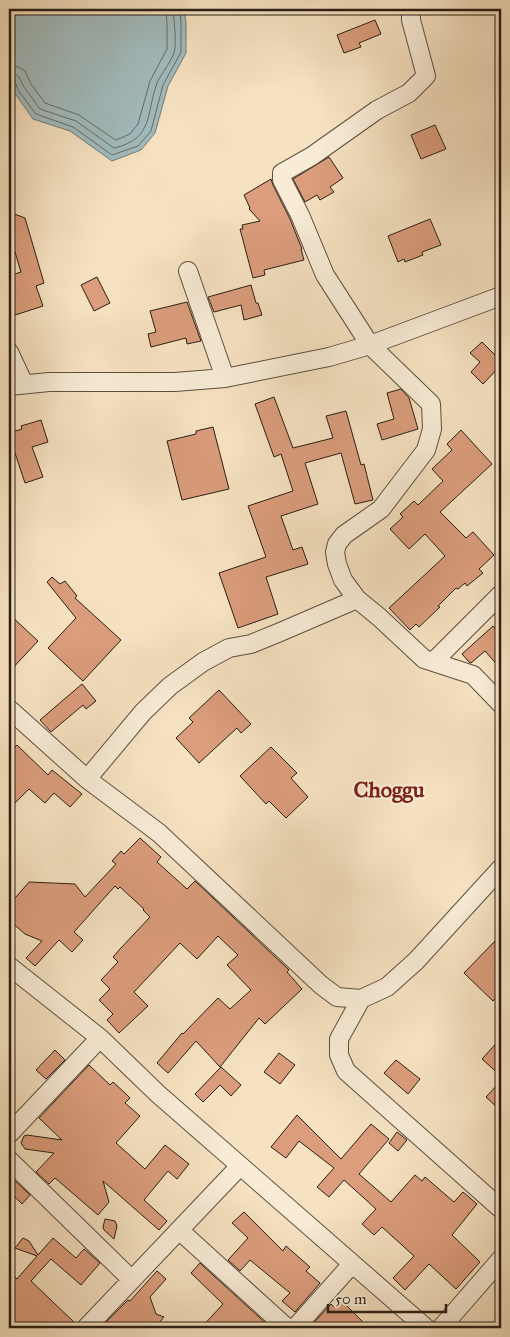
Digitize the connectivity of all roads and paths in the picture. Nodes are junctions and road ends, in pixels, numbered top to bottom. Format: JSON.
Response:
{"nodes":[{"id":1,"x":412,"y":9,"type":"edge"},
{"id":2,"x":188,"y":271,"type":"dead end"},
{"id":3,"x":501,"y":296,"type":"edge"},
{"id":4,"x":370,"y":345,"type":"junction"},
{"id":5,"x":9,"y":352,"type":"edge"},
{"id":6,"x":225,"y":378,"type":"junction"},
{"id":7,"x":16,"y":385,"type":"edge"},
{"id":8,"x":501,"y":594,"type":"edge"},
{"id":9,"x":357,"y":599,"type":"junction"},
{"id":10,"x":433,"y":662,"type":"junction"},
{"id":11,"x":501,"y":704,"type":"edge"},
{"id":12,"x":9,"y":709,"type":"edge"},
{"id":13,"x":87,"y":779,"type":"junction"},
{"id":14,"x":501,"y":868,"type":"edge"},
{"id":15,"x":9,"y":966,"type":"edge"},
{"id":16,"x":361,"y":999,"type":"junction"},
{"id":17,"x":100,"y":1038,"type":"junction"},
{"id":18,"x":9,"y":1134,"type":"edge"},
{"id":19,"x":9,"y":1160,"type":"edge"},
{"id":20,"x":240,"y":1166,"type":"junction"},
{"id":21,"x":501,"y":1209,"type":"edge"},
{"id":22,"x":179,"y":1230,"type":"junction"},
{"id":23,"x":501,"y":1259,"type":"edge"},
{"id":24,"x":352,"y":1264,"type":"junction"},
{"id":25,"x":132,"y":1280,"type":"junction"},
{"id":26,"x":86,"y":1328,"type":"edge"},
{"id":27,"x":287,"y":1328,"type":"edge"},
{"id":28,"x":295,"y":1328,"type":"edge"},
{"id":29,"x":426,"y":1328,"type":"edge"},
{"id":30,"x":441,"y":1328,"type":"edge"}],
"edges":[{"from":1,"to":4,"type":"street"},
{"from":2,"to":6,"type":"street"},
{"from":3,"to":4,"type":"street"},
{"from":4,"to":6,"type":"street"},
{"from":4,"to":9,"type":"street"},
{"from":5,"to":7,"type":"street"},
{"from":6,"to":7,"type":"street"},
{"from":8,"to":10,"type":"street"},
{"from":9,"to":10,"type":"street"},
{"from":9,"to":13,"type":"street"},
{"from":10,"to":11,"type":"street"},
{"from":12,"to":13,"type":"street"},
{"from":13,"to":16,"type":"street"},
{"from":14,"to":16,"type":"street"},
{"from":15,"to":17,"type":"street"},
{"from":16,"to":21,"type":"street"},
{"from":17,"to":18,"type":"street"},
{"from":17,"to":20,"type":"street"},
{"from":19,"to":25,"type":"street"},
{"from":20,"to":22,"type":"street"},
{"from":20,"to":24,"type":"street"},
{"from":22,"to":25,"type":"street"},
{"from":22,"to":27,"type":"street"},
{"from":23,"to":30,"type":"street"},
{"from":24,"to":28,"type":"street"},
{"from":24,"to":29,"type":"street"},
{"from":25,"to":26,"type":"street"}]}
